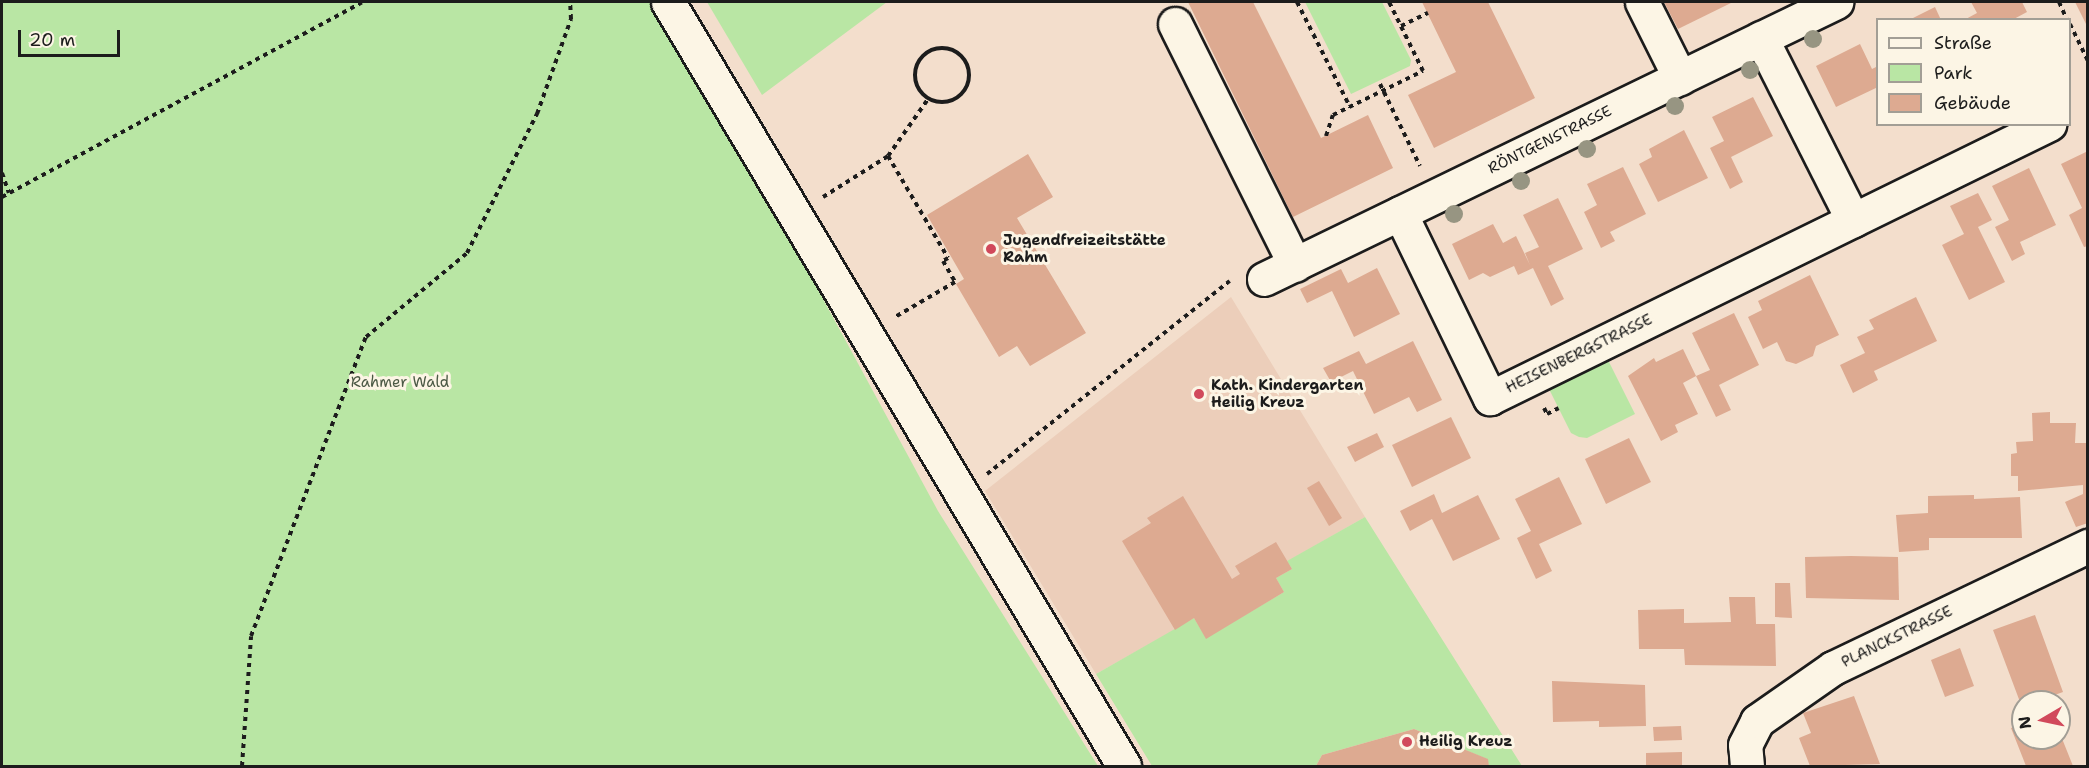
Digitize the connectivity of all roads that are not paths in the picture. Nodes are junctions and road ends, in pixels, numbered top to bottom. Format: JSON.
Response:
{"nodes":[{"id":1,"x":668,"y":2,"type":"edge"},
{"id":2,"x":1642,"y":2,"type":"edge"},
{"id":3,"x":1836,"y":2,"type":"edge"},
{"id":4,"x":1175,"y":24,"type":"dead end"},
{"id":5,"x":1761,"y":38,"type":"junction"},
{"id":6,"x":1680,"y":78,"type":"junction"},
{"id":7,"x":2045,"y":126,"type":"edge"},
{"id":8,"x":1400,"y":213,"type":"junction"},
{"id":9,"x":1853,"y":220,"type":"junction"},
{"id":10,"x":1295,"y":265,"type":"junction"},
{"id":11,"x":1264,"y":279,"type":"road end"},
{"id":12,"x":2088,"y":546,"type":"edge"},
{"id":13,"x":1124,"y":766,"type":"edge"},
{"id":14,"x":1747,"y":766,"type":"edge"}],
"edges":[{"from":1,"to":13,"type":"street"},
{"from":2,"to":6,"type":"street"},
{"from":3,"to":5,"type":"street","name":"RÖNTGENSTRASSE"},
{"from":4,"to":10,"type":"street"},
{"from":5,"to":6,"type":"street","name":"RÖNTGENSTRASSE"},
{"from":5,"to":9,"type":"street"},
{"from":6,"to":8,"type":"street","name":"RÖNTGENSTRASSE"},
{"from":7,"to":9,"type":"street","name":"HEISENBERGSTRASSE"},
{"from":8,"to":9,"type":"street","name":"HEISENBERGSTRASSE"},
{"from":8,"to":10,"type":"street","name":"RÖNTGENSTRASSE"},
{"from":10,"to":11,"type":"street","name":"RÖNTGENSTRASSE"},
{"from":12,"to":14,"type":"street","name":"PLANCKSTRASSE"}]}
